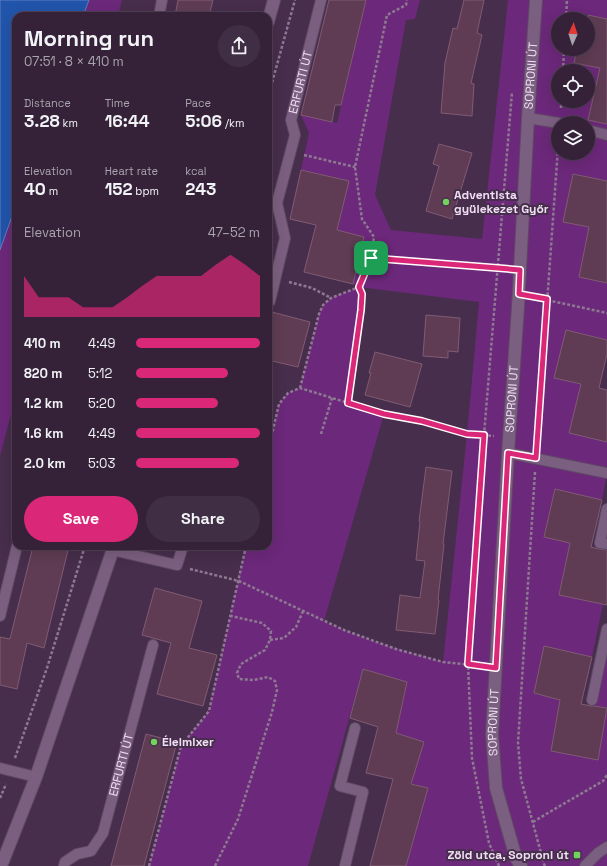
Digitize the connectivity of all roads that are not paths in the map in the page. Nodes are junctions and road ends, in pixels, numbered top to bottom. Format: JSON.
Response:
{"nodes":[{"id":1,"x":162,"y":0,"type":"edge"},
{"id":2,"x":274,"y":0,"type":"edge"},
{"id":3,"x":321,"y":0,"type":"edge"},
{"id":4,"x":536,"y":0,"type":"edge"},
{"id":5,"x":160,"y":12,"type":"edge"},
{"id":6,"x":271,"y":12,"type":"edge"},
{"id":7,"x":528,"y":118,"type":"junction"},
{"id":8,"x":551,"y":122,"type":"edge"},
{"id":9,"x":595,"y":132,"type":"edge"},
{"id":10,"x":607,"y":135,"type":"edge"},
{"id":11,"x":272,"y":202,"type":"edge"},
{"id":12,"x":272,"y":293,"type":"edge"},
{"id":13,"x":508,"y":453,"type":"junction"},
{"id":14,"x":607,"y":473,"type":"edge"},
{"id":15,"x":607,"y":509,"type":"edge"},
{"id":16,"x":607,"y":544,"type":"edge"},
{"id":17,"x":16,"y":550,"type":"edge"},
{"id":18,"x":112,"y":550,"type":"edge"},
{"id":19,"x":120,"y":550,"type":"edge"},
{"id":20,"x":182,"y":550,"type":"edge"},
{"id":21,"x":0,"y":616,"type":"edge"},
{"id":22,"x":607,"y":629,"type":"edge"},
{"id":23,"x":153,"y":645,"type":"dead end"},
{"id":24,"x":592,"y":700,"type":"dead end"},
{"id":25,"x":354,"y":728,"type":"dead end"},
{"id":26,"x":0,"y":768,"type":"edge"},
{"id":27,"x":36,"y":777,"type":"junction"},
{"id":28,"x":607,"y":847,"type":"edge"},
{"id":29,"x":1,"y":866,"type":"edge"},
{"id":30,"x":64,"y":866,"type":"edge"},
{"id":31,"x":344,"y":866,"type":"edge"},
{"id":32,"x":521,"y":866,"type":"edge"},
{"id":33,"x":585,"y":866,"type":"edge"}],
"edges":[{"from":1,"to":5,"type":"lane"},
{"from":2,"to":6,"type":"street"},
{"from":3,"to":11,"type":"lane","name":"ERFURTI ÚT"},
{"from":4,"to":7,"type":"street","name":"SOPRONI ÚT"},
{"from":7,"to":8,"type":"lane"},
{"from":7,"to":13,"type":"street","name":"SOPRONI ÚT"},
{"from":9,"to":10,"type":"lane"},
{"from":11,"to":12,"type":"lane"},
{"from":13,"to":14,"type":"lane"},
{"from":13,"to":32,"type":"street","name":"SOPRONI ÚT"},
{"from":15,"to":16,"type":"lane"},
{"from":17,"to":21,"type":"lane"},
{"from":18,"to":27,"type":"street"},
{"from":19,"to":20,"type":"lane"},
{"from":22,"to":24,"type":"lane"},
{"from":23,"to":30,"type":"lane","name":"ERFURTI ÚT"},
{"from":25,"to":31,"type":"lane"},
{"from":26,"to":27,"type":"lane"},
{"from":27,"to":29,"type":"street"},
{"from":28,"to":33,"type":"lane"}]}
